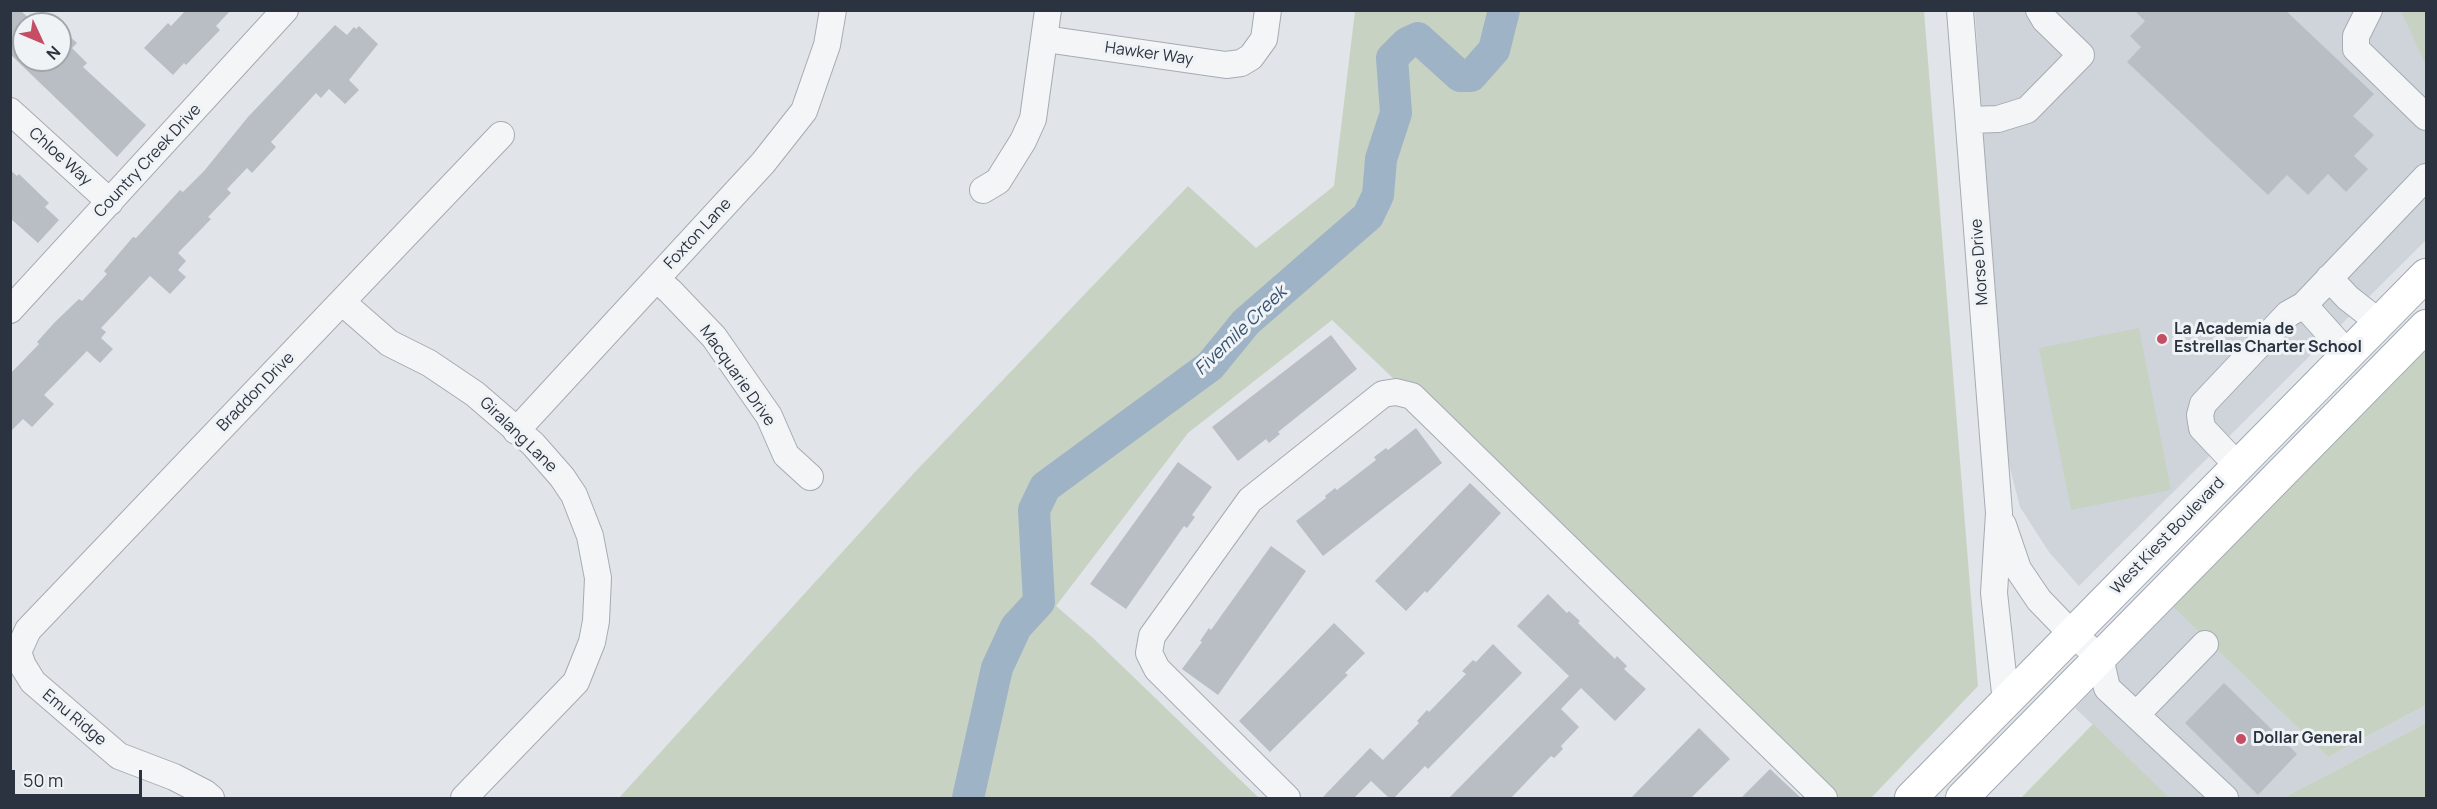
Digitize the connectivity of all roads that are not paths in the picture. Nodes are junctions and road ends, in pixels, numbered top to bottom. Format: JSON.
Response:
{"nodes":[{"id":1,"x":285,"y":10,"type":"edge"},
{"id":2,"x":832,"y":10,"type":"edge"},
{"id":3,"x":1048,"y":10,"type":"edge"},
{"id":4,"x":1268,"y":10,"type":"edge"},
{"id":5,"x":1960,"y":10,"type":"edge"},
{"id":6,"x":2039,"y":10,"type":"edge"},
{"id":7,"x":2369,"y":10,"type":"edge"},
{"id":8,"x":1045,"y":39,"type":"junction"},
{"id":9,"x":10,"y":111,"type":"edge"},
{"id":10,"x":2427,"y":117,"type":"edge"},
{"id":11,"x":1970,"y":120,"type":"junction"},
{"id":12,"x":501,"y":135,"type":"dead end"},
{"id":13,"x":2427,"y":177,"type":"edge"},
{"id":14,"x":983,"y":190,"type":"dead end"},
{"id":15,"x":110,"y":202,"type":"junction"},
{"id":16,"x":2427,"y":275,"type":"edge"},
{"id":17,"x":2329,"y":278,"type":"junction"},
{"id":18,"x":656,"y":279,"type":"junction"},
{"id":19,"x":342,"y":302,"type":"junction"},
{"id":20,"x":2304,"y":305,"type":"junction"},
{"id":21,"x":10,"y":310,"type":"edge"},
{"id":22,"x":2380,"y":323,"type":"junction"},
{"id":23,"x":2427,"y":326,"type":"edge"},
{"id":24,"x":2349,"y":354,"type":"junction"},
{"id":25,"x":516,"y":431,"type":"junction"},
{"id":26,"x":2237,"y":465,"type":"junction"},
{"id":27,"x":810,"y":477,"type":"dead end"},
{"id":28,"x":2000,"y":513,"type":"junction"},
{"id":29,"x":2072,"y":634,"type":"junction"},
{"id":30,"x":2205,"y":644,"type":"dead end"},
{"id":31,"x":18,"y":652,"type":"joint"},
{"id":32,"x":2100,"y":657,"type":"junction"},
{"id":33,"x":2006,"y":702,"type":"junction"},
{"id":34,"x":2136,"y":715,"type":"junction"},
{"id":35,"x":211,"y":798,"type":"edge"},
{"id":36,"x":464,"y":798,"type":"edge"},
{"id":37,"x":1287,"y":798,"type":"edge"},
{"id":38,"x":1824,"y":798,"type":"edge"},
{"id":39,"x":1911,"y":798,"type":"edge"},
{"id":40,"x":1962,"y":798,"type":"edge"},
{"id":41,"x":2225,"y":798,"type":"edge"}],
"edges":[{"from":1,"to":15,"type":"street","name":"Country Creek Drive"},
{"from":2,"to":18,"type":"street","name":"Foxton Lane"},
{"from":3,"to":8,"type":"street"},
{"from":4,"to":8,"type":"street","name":"Hawker Way"},
{"from":5,"to":11,"type":"street","name":"Morse Drive"},
{"from":6,"to":11,"type":"street"},
{"from":7,"to":10,"type":"street"},
{"from":8,"to":14,"type":"street"},
{"from":9,"to":15,"type":"street","name":"Chloe Way"},
{"from":11,"to":28,"type":"street","name":"Morse Drive"},
{"from":12,"to":19,"type":"street","name":"Braddon Drive"},
{"from":13,"to":17,"type":"street"},
{"from":15,"to":21,"type":"street","name":"Country Creek Drive"},
{"from":16,"to":22,"type":"main road","name":"West Kiest Boulevard"},
{"from":17,"to":20,"type":"street"},
{"from":17,"to":22,"type":"street"},
{"from":18,"to":25,"type":"street","name":"Foxton Lane"},
{"from":18,"to":27,"type":"street","name":"Macquarie Drive"},
{"from":19,"to":25,"type":"street","name":"Giralang Lane"},
{"from":19,"to":31,"type":"street","name":"Braddon Drive"},
{"from":20,"to":24,"type":"street"},
{"from":20,"to":26,"type":"street"},
{"from":22,"to":24,"type":"main road","name":"West Kiest Boulevard"},
{"from":23,"to":32,"type":"main road"},
{"from":24,"to":26,"type":"main road","name":"West Kiest Boulevard"},
{"from":25,"to":36,"type":"street","name":"Giralang Lane"},
{"from":26,"to":29,"type":"main road","name":"West Kiest Boulevard"},
{"from":28,"to":29,"type":"street","name":"Morse Drive"},
{"from":28,"to":33,"type":"street","name":"Morse Drive"},
{"from":29,"to":32,"type":"street","name":"Morse Drive"},
{"from":29,"to":33,"type":"main road","name":"West Kiest Boulevard"},
{"from":30,"to":34,"type":"street"},
{"from":31,"to":35,"type":"street","name":"Emu Ridge"},
{"from":32,"to":34,"type":"street"},
{"from":32,"to":40,"type":"main road"},
{"from":33,"to":39,"type":"main road","name":"West Kiest Boulevard"},
{"from":34,"to":41,"type":"street"},
{"from":37,"to":38,"type":"street"}]}
